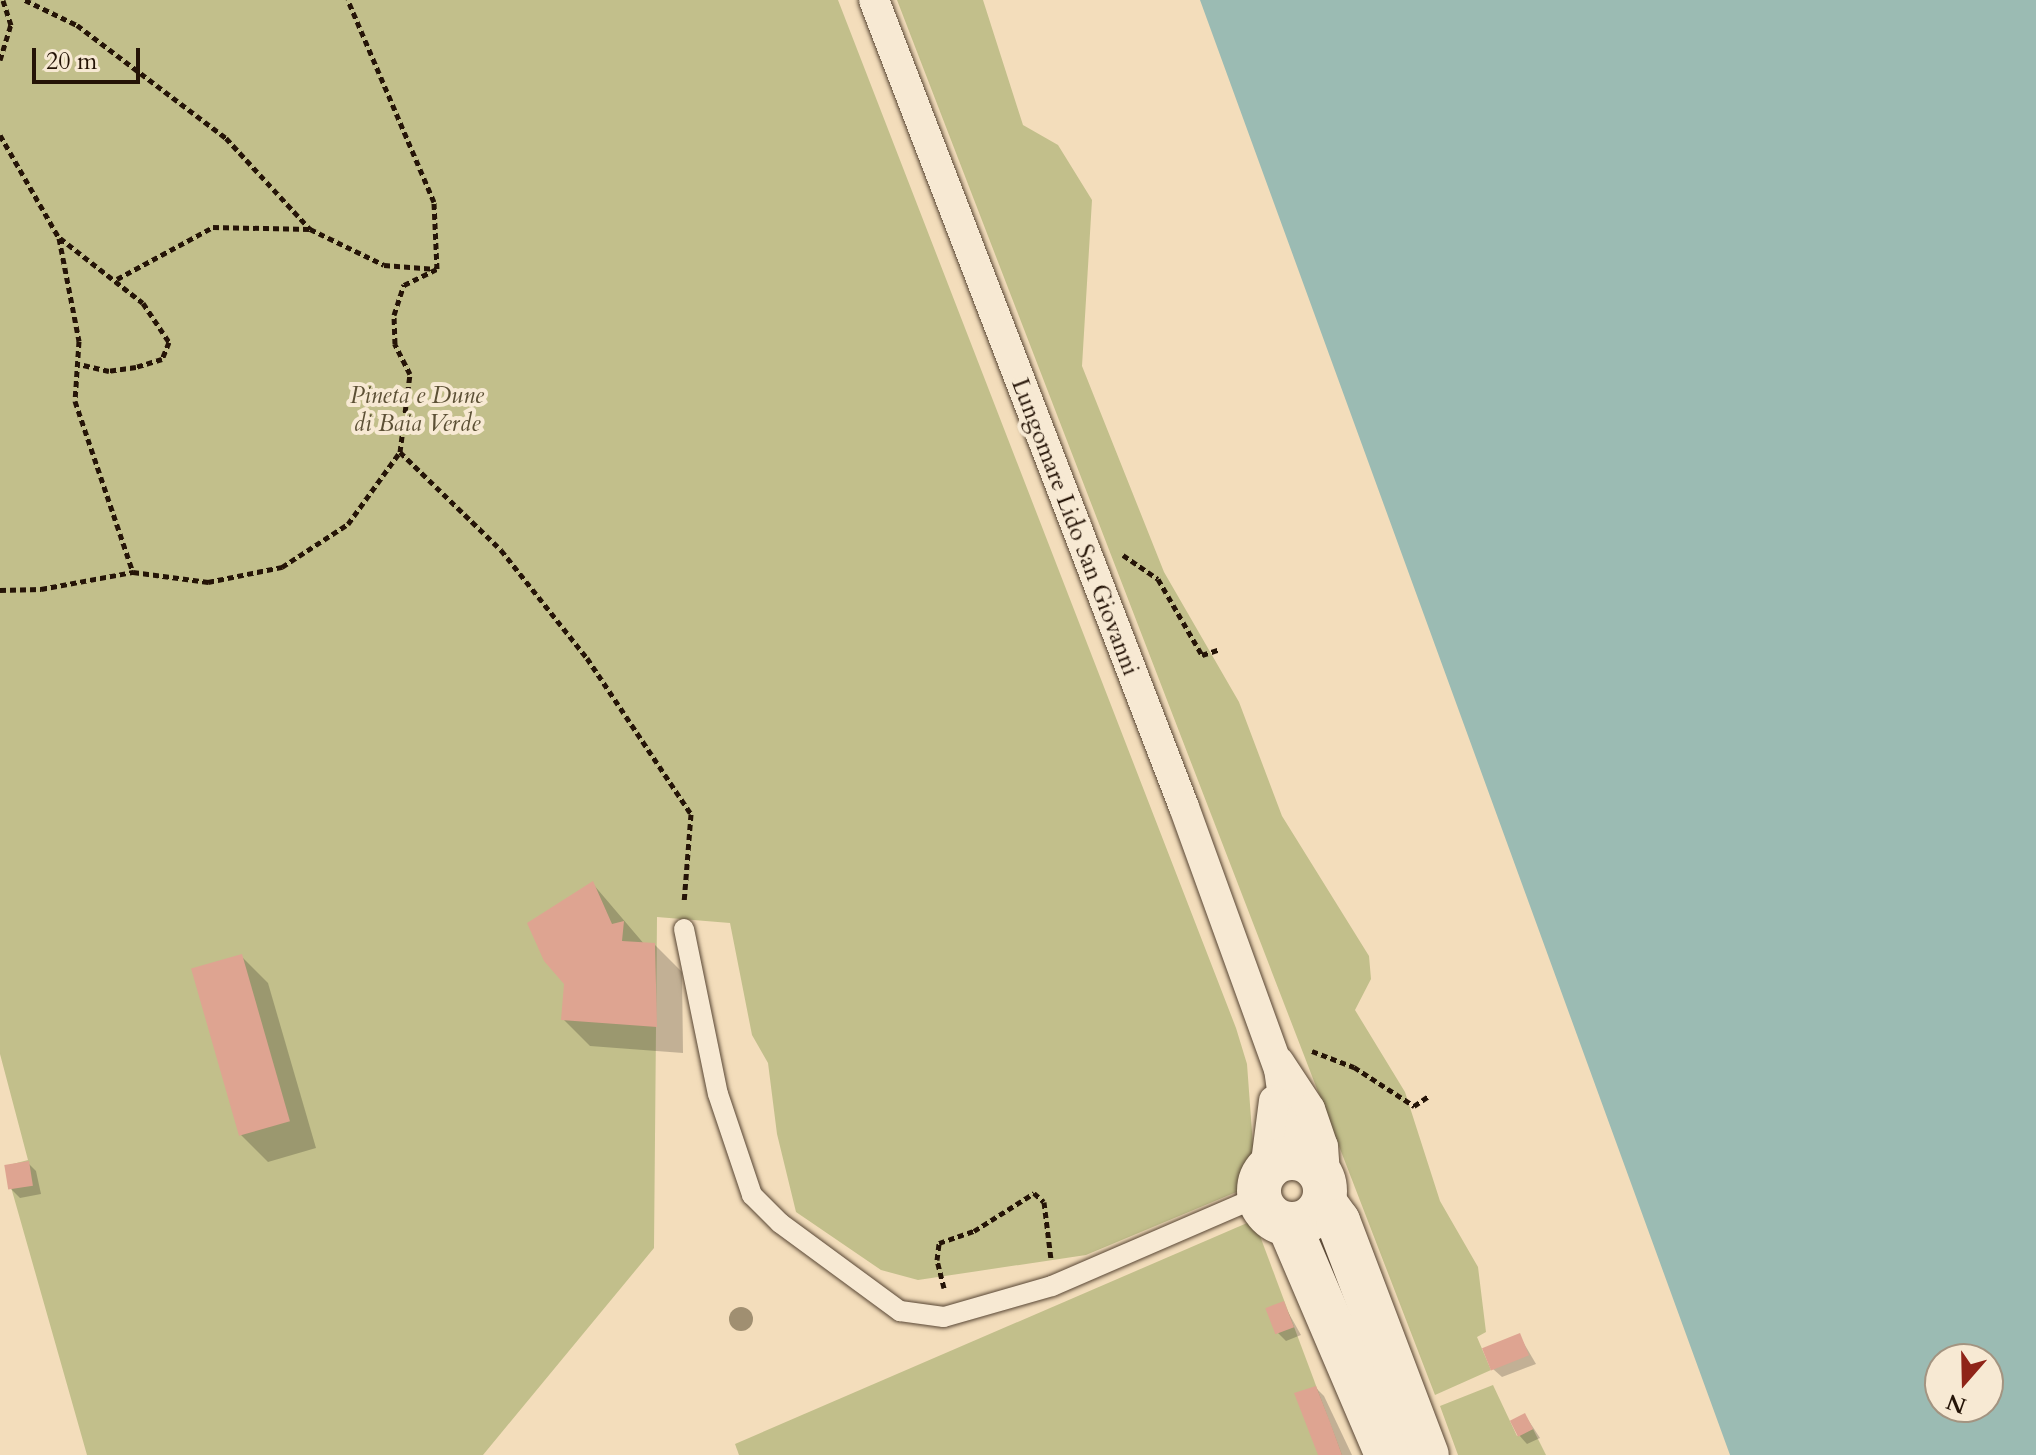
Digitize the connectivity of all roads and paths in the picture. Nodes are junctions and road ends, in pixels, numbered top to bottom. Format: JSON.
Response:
{"nodes":[{"id":1,"x":3,"y":0,"type":"edge"},
{"id":2,"x":25,"y":0,"type":"edge"},
{"id":3,"x":348,"y":0,"type":"edge"},
{"id":4,"x":874,"y":0,"type":"edge"},
{"id":5,"x":0,"y":60,"type":"edge"},
{"id":6,"x":0,"y":135,"type":"edge"},
{"id":7,"x":310,"y":229,"type":"junction"},
{"id":8,"x":59,"y":238,"type":"junction"},
{"id":9,"x":437,"y":269,"type":"junction"},
{"id":10,"x":117,"y":279,"type":"junction"},
{"id":11,"x":78,"y":364,"type":"junction"},
{"id":12,"x":400,"y":452,"type":"junction"},
{"id":13,"x":1086,"y":560,"type":"junction"},
{"id":14,"x":133,"y":572,"type":"junction"},
{"id":15,"x":0,"y":590,"type":"edge"},
{"id":16,"x":1220,"y":649,"type":"dead end"},
{"id":17,"x":684,"y":929,"type":"joint"},
{"id":18,"x":1272,"y":1055,"type":"junction"},
{"id":19,"x":1429,"y":1096,"type":"dead end"},
{"id":20,"x":1295,"y":1191,"type":"junction"},
{"id":21,"x":1052,"y":1286,"type":"junction"},
{"id":22,"x":944,"y":1317,"type":"junction"},
{"id":23,"x":1387,"y":1455,"type":"edge"},
{"id":24,"x":1427,"y":1455,"type":"edge"}],
"edges":[{"from":1,"to":5,"type":"path"},
{"from":2,"to":7,"type":"path"},
{"from":3,"to":9,"type":"path"},
{"from":4,"to":13,"type":"street","name":"Lungomare Lido San Giovanni"},
{"from":6,"to":8,"type":"path"},
{"from":7,"to":9,"type":"path"},
{"from":7,"to":10,"type":"path"},
{"from":8,"to":10,"type":"path"},
{"from":8,"to":11,"type":"path"},
{"from":9,"to":12,"type":"path"},
{"from":10,"to":11,"type":"path"},
{"from":11,"to":14,"type":"path"},
{"from":12,"to":14,"type":"path"},
{"from":12,"to":17,"type":"path"},
{"from":13,"to":16,"type":"path"},
{"from":13,"to":18,"type":"street","name":"Lungomare Lido San Giovanni"},
{"from":14,"to":15,"type":"path"},
{"from":17,"to":22,"type":"lane"},
{"from":18,"to":19,"type":"path"},
{"from":18,"to":20,"type":"street"},
{"from":18,"to":20,"type":"street"},
{"from":20,"to":21,"type":"lane"},
{"from":20,"to":23,"type":"main road"},
{"from":20,"to":24,"type":"main road"},
{"from":21,"to":22,"type":"lane"},
{"from":21,"to":22,"type":"path"}]}
